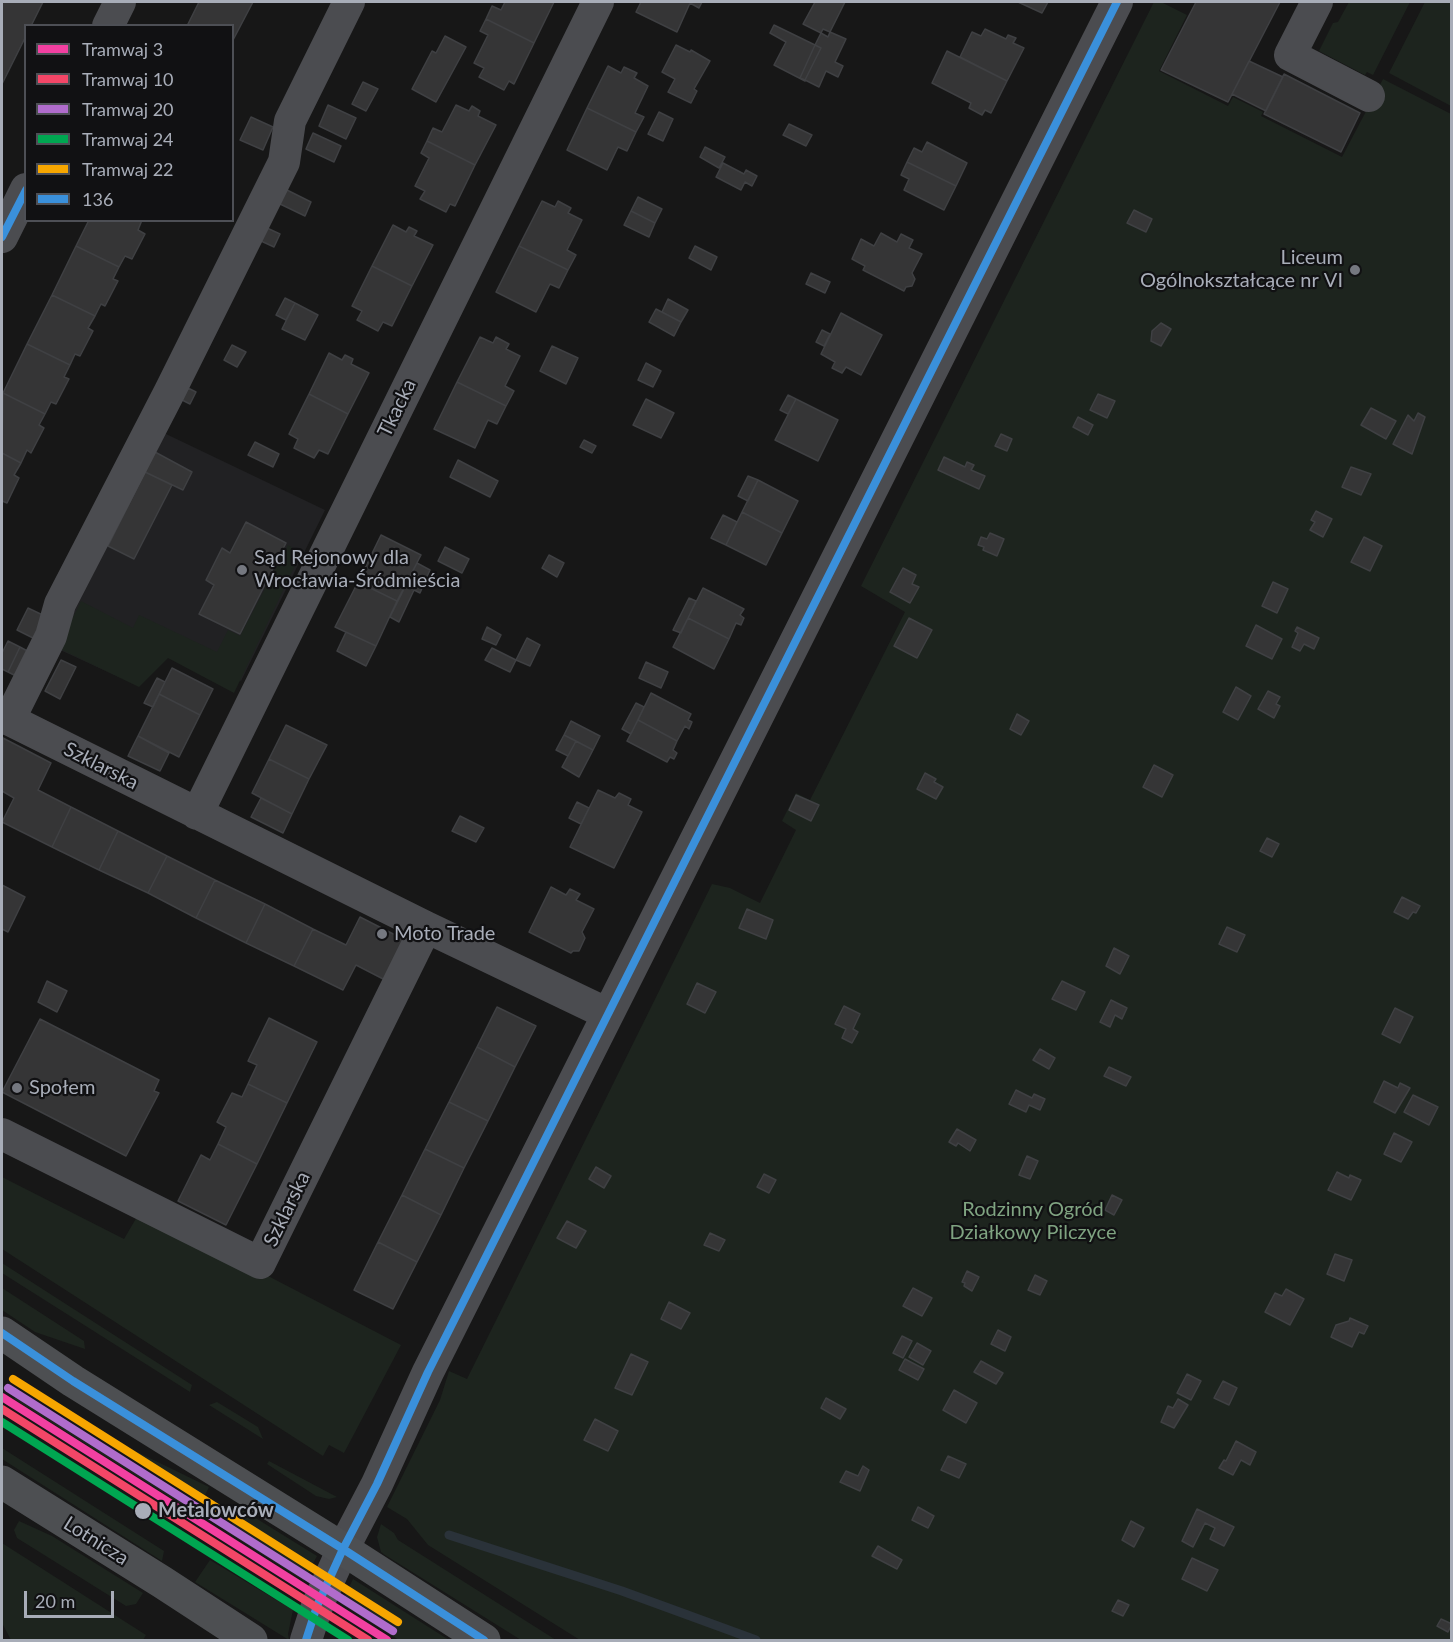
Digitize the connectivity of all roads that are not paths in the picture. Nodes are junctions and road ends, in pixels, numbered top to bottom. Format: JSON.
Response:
{"nodes":[{"id":1,"x":120,"y":2,"type":"edge"},
{"id":2,"x":349,"y":2,"type":"edge"},
{"id":3,"x":598,"y":2,"type":"edge"},
{"id":4,"x":1117,"y":2,"type":"edge"},
{"id":5,"x":1317,"y":2,"type":"edge"},
{"id":6,"x":109,"y":24,"type":"edge"},
{"id":7,"x":1369,"y":96,"type":"dead end"},
{"id":8,"x":24,"y":193,"type":"edge"},
{"id":9,"x":2,"y":237,"type":"edge"},
{"id":10,"x":5,"y":718,"type":"edge"},
{"id":11,"x":197,"y":814,"type":"junction"},
{"id":12,"x":426,"y":927,"type":"junction"},
{"id":13,"x":608,"y":1014,"type":"junction"},
{"id":14,"x":2,"y":1134,"type":"edge"},
{"id":15,"x":2,"y":1333,"type":"edge"},
{"id":16,"x":2,"y":1482,"type":"edge"},
{"id":17,"x":343,"y":1549,"type":"junction"},
{"id":18,"x":251,"y":1641,"type":"edge"},
{"id":19,"x":306,"y":1641,"type":"edge"},
{"id":20,"x":484,"y":1641,"type":"edge"}],
"edges":[{"from":1,"to":6,"type":"street"},
{"from":2,"to":10,"type":"street"},
{"from":3,"to":11,"type":"street","name":"Tkacka"},
{"from":4,"to":13,"type":"street"},
{"from":5,"to":7,"type":"street"},
{"from":8,"to":9,"type":"street"},
{"from":10,"to":11,"type":"street","name":"Szklarska"},
{"from":11,"to":12,"type":"street","name":"Szklarska"},
{"from":12,"to":13,"type":"street","name":"Szklarska"},
{"from":12,"to":14,"type":"street","name":"Szklarska"},
{"from":13,"to":17,"type":"street"},
{"from":15,"to":17,"type":"main road"},
{"from":16,"to":18,"type":"main road","name":"Lotnicza"},
{"from":17,"to":19,"type":"street"},
{"from":17,"to":20,"type":"main road"}]}
